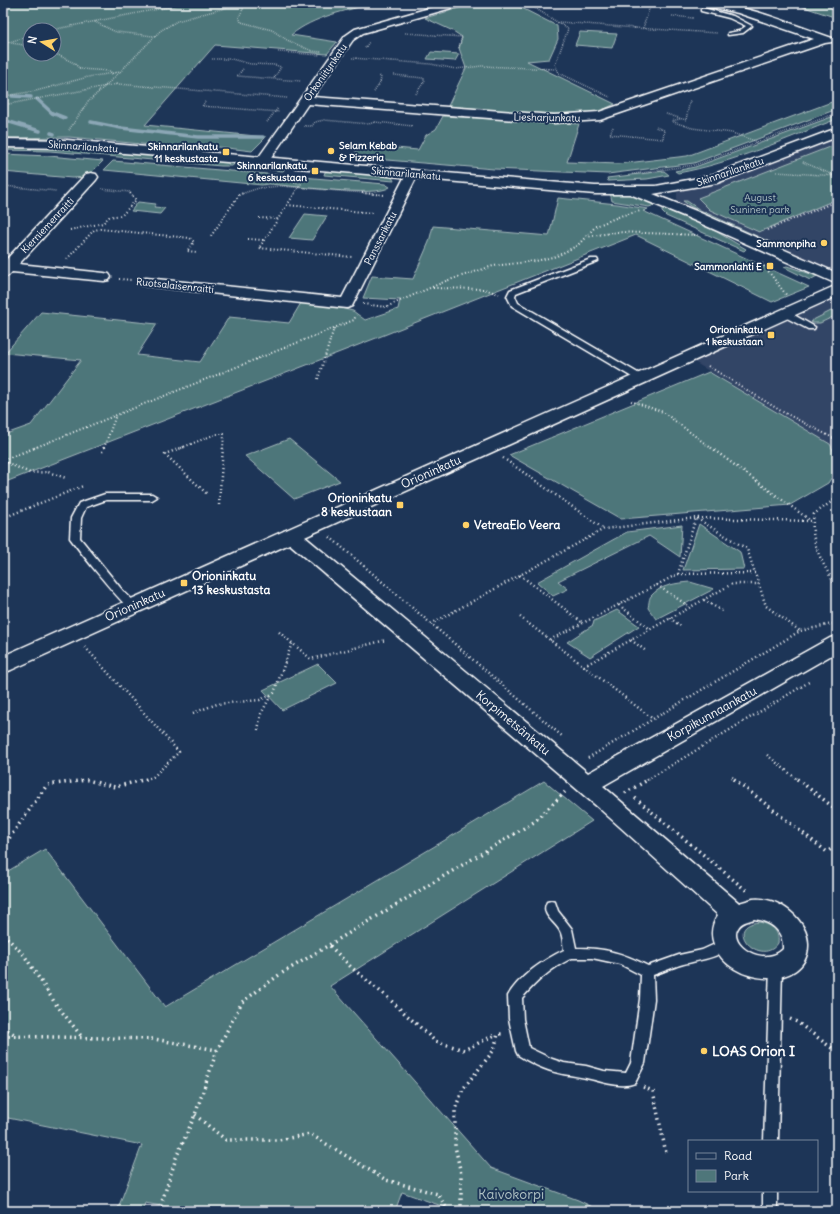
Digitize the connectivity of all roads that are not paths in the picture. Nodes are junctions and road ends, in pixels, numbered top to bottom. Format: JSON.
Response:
{"nodes":[{"id":1,"x":458,"y":3,"type":"edge"},
{"id":2,"x":706,"y":3,"type":"edge"},
{"id":3,"x":718,"y":5,"type":"junction"},
{"id":4,"x":730,"y":34,"type":"road end"},
{"id":5,"x":825,"y":39,"type":"junction"},
{"id":6,"x":837,"y":43,"type":"edge"},
{"id":7,"x":305,"y":100,"type":"junction"},
{"id":8,"x":837,"y":122,"type":"edge"},
{"id":9,"x":837,"y":132,"type":"edge"},
{"id":10,"x":3,"y":143,"type":"edge"},
{"id":11,"x":262,"y":161,"type":"junction"},
{"id":12,"x":412,"y":174,"type":"junction"},
{"id":13,"x":91,"y":177,"type":"dead end"},
{"id":14,"x":684,"y":182,"type":"junction"},
{"id":15,"x":632,"y":183,"type":"junction"},
{"id":16,"x":522,"y":184,"type":"junction"},
{"id":17,"x":653,"y":192,"type":"junction"},
{"id":18,"x":677,"y":201,"type":"junction"},
{"id":19,"x":691,"y":214,"type":"junction"},
{"id":20,"x":594,"y":261,"type":"dead end"},
{"id":21,"x":5,"y":269,"type":"edge"},
{"id":22,"x":104,"y":278,"type":"road end"},
{"id":23,"x":837,"y":279,"type":"edge"},
{"id":24,"x":146,"y":282,"type":"road end"},
{"id":25,"x":837,"y":290,"type":"edge"},
{"id":26,"x":355,"y":303,"type":"joint"},
{"id":27,"x":786,"y":306,"type":"junction"},
{"id":28,"x":811,"y":327,"type":"dead end"},
{"id":29,"x":640,"y":378,"type":"junction"},
{"id":30,"x":152,"y":497,"type":"dead end"},
{"id":31,"x":291,"y":535,"type":"junction"},
{"id":32,"x":133,"y":606,"type":"junction"},
{"id":33,"x":837,"y":643,"type":"edge"},
{"id":34,"x":3,"y":665,"type":"edge"},
{"id":35,"x":586,"y":785,"type":"junction"},
{"id":36,"x":551,"y":906,"type":"dead end"},
{"id":37,"x":734,"y":914,"type":"junction"},
{"id":38,"x":726,"y":944,"type":"junction"},
{"id":39,"x":571,"y":953,"type":"junction"},
{"id":40,"x":776,"y":967,"type":"junction"},
{"id":41,"x":647,"y":972,"type":"junction"},
{"id":42,"x":771,"y":1140,"type":"edge"},
{"id":43,"x":770,"y":1192,"type":"edge"},
{"id":44,"x":770,"y":1211,"type":"edge"}],
"edges":[{"from":1,"to":7,"type":"street","name":"Orkoniitynkatu"},
{"from":2,"to":3,"type":"street"},
{"from":3,"to":4,"type":"lane"},
{"from":3,"to":5,"type":"street"},
{"from":5,"to":6,"type":"street"},
{"from":5,"to":7,"type":"street","name":"Liesharjunkatu"},
{"from":7,"to":11,"type":"street","name":"Orkoniitynkatu"},
{"from":8,"to":14,"type":"main road","name":"Skinnarilankatu"},
{"from":9,"to":14,"type":"main road","name":"Skinnarilankatu"},
{"from":10,"to":11,"type":"main road","name":"Skinnarilankatu"},
{"from":11,"to":12,"type":"main road","name":"Skinnarilankatu"},
{"from":12,"to":16,"type":"main road","name":"Skinnarilankatu"},
{"from":12,"to":26,"type":"street","name":"Panssarikatu"},
{"from":13,"to":21,"type":"street","name":"Kierniemenraitti"},
{"from":14,"to":15,"type":"main road","name":"Skinnarilankatu"},
{"from":14,"to":17,"type":"main road"},
{"from":14,"to":18,"type":"main road"},
{"from":15,"to":16,"type":"main road","name":"Skinnarilankatu"},
{"from":15,"to":17,"type":"main road"},
{"from":16,"to":17,"type":"main road","name":"Skinnarilankatu"},
{"from":17,"to":18,"type":"main road"},
{"from":17,"to":19,"type":"main road"},
{"from":18,"to":19,"type":"main road"},
{"from":19,"to":23,"type":"main road"},
{"from":20,"to":29,"type":"lane"},
{"from":21,"to":22,"type":"street"},
{"from":24,"to":26,"type":"street","name":"Ruotsalaisenraitti"},
{"from":25,"to":27,"type":"main road","name":"Orioninkatu"},
{"from":27,"to":28,"type":"lane"},
{"from":27,"to":29,"type":"main road","name":"Orioninkatu"},
{"from":29,"to":31,"type":"main road","name":"Orioninkatu"},
{"from":30,"to":32,"type":"lane"},
{"from":31,"to":32,"type":"main road","name":"Orioninkatu"},
{"from":31,"to":35,"type":"street","name":"Korpimetsänkatu"},
{"from":32,"to":34,"type":"main road","name":"Orioninkatu"},
{"from":33,"to":35,"type":"street","name":"Korpikunnaankatu"},
{"from":35,"to":37,"type":"street","name":"Korpimetsänkatu"},
{"from":36,"to":39,"type":"lane"},
{"from":37,"to":38,"type":"street"},
{"from":37,"to":40,"type":"street"},
{"from":38,"to":40,"type":"street"},
{"from":38,"to":41,"type":"lane"},
{"from":39,"to":41,"type":"lane"},
{"from":39,"to":41,"type":"lane"},
{"from":40,"to":42,"type":"lane"},
{"from":43,"to":44,"type":"lane"}]}
